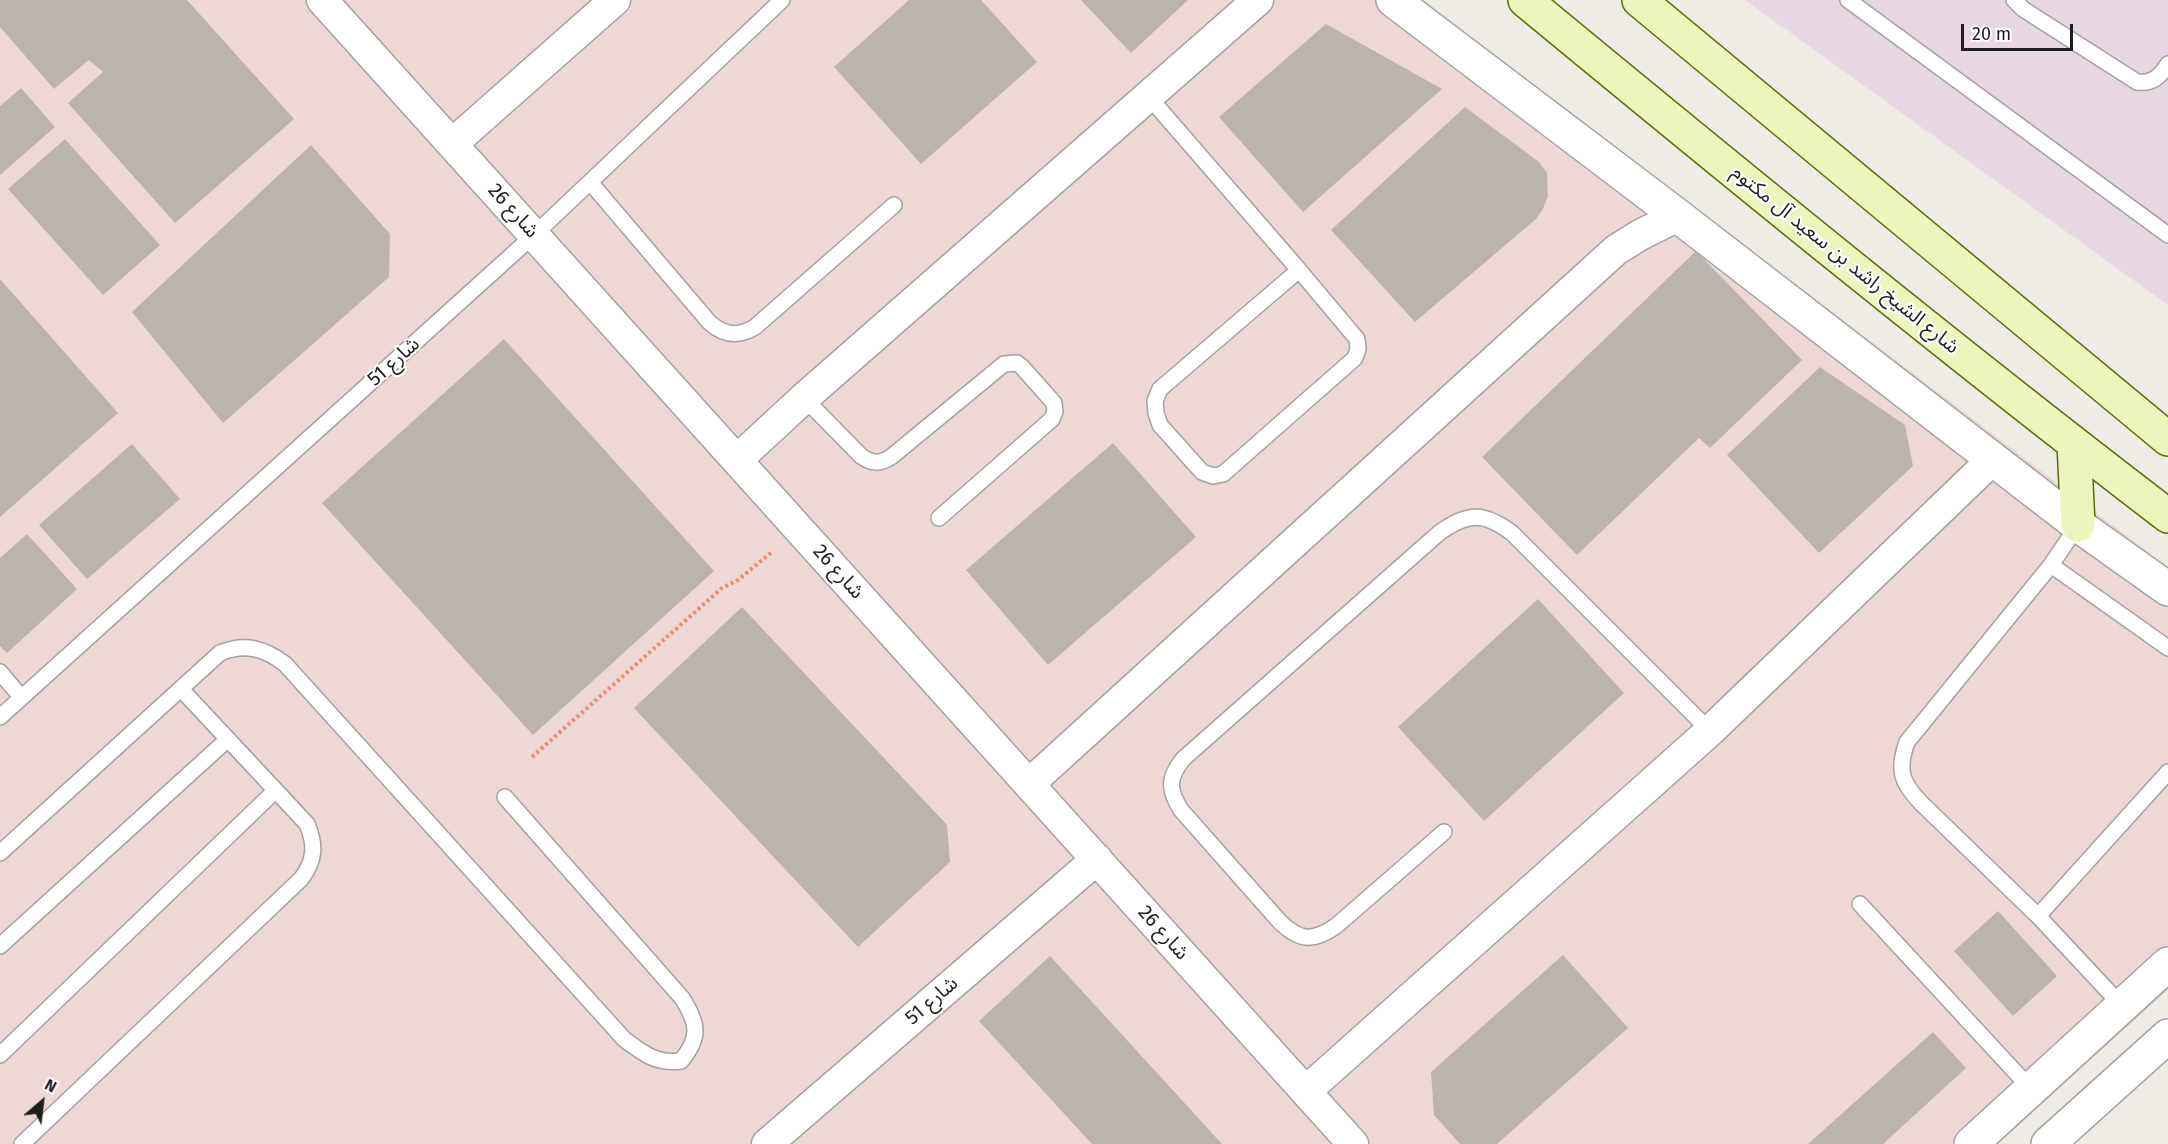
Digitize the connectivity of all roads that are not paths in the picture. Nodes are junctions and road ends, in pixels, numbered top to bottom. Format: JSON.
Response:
{"nodes":[{"id":1,"x":322,"y":0,"type":"edge"},
{"id":2,"x":615,"y":0,"type":"edge"},
{"id":3,"x":782,"y":0,"type":"edge"},
{"id":4,"x":1258,"y":0,"type":"edge"},
{"id":5,"x":1392,"y":0,"type":"edge"},
{"id":6,"x":1525,"y":0,"type":"edge"},
{"id":7,"x":1639,"y":0,"type":"edge"},
{"id":8,"x":1848,"y":0,"type":"edge"},
{"id":9,"x":2014,"y":0,"type":"edge"},
{"id":10,"x":2168,"y":64,"type":"edge"},
{"id":11,"x":1149,"y":97,"type":"junction"},
{"id":12,"x":452,"y":144,"type":"junction"},
{"id":13,"x":590,"y":182,"type":"junction"},
{"id":14,"x":894,"y":205,"type":"dead end"},
{"id":15,"x":1678,"y":216,"type":"junction"},
{"id":16,"x":534,"y":235,"type":"junction"},
{"id":17,"x":2168,"y":235,"type":"edge"},
{"id":18,"x":1299,"y":270,"type":"junction"},
{"id":19,"x":804,"y":398,"type":"junction"},
{"id":20,"x":2168,"y":439,"type":"edge"},
{"id":21,"x":2074,"y":444,"type":"junction"},
{"id":22,"x":737,"y":460,"type":"junction"},
{"id":23,"x":1992,"y":460,"type":"junction"},
{"id":24,"x":2168,"y":516,"type":"edge"},
{"id":25,"x":939,"y":518,"type":"dead end"},
{"id":26,"x":2078,"y":525,"type":"junction"},
{"id":27,"x":2051,"y":565,"type":"junction"},
{"id":28,"x":2168,"y":589,"type":"edge"},
{"id":29,"x":2168,"y":648,"type":"edge"},
{"id":30,"x":0,"y":672,"type":"edge"},
{"id":31,"x":181,"y":689,"type":"junction"},
{"id":32,"x":21,"y":697,"type":"junction"},
{"id":33,"x":0,"y":717,"type":"edge"},
{"id":34,"x":1710,"y":731,"type":"junction"},
{"id":35,"x":228,"y":739,"type":"junction"},
{"id":36,"x":2168,"y":772,"type":"edge"},
{"id":37,"x":1029,"y":784,"type":"junction"},
{"id":38,"x":275,"y":790,"type":"junction"},
{"id":39,"x":505,"y":797,"type":"dead end"},
{"id":40,"x":1444,"y":832,"type":"dead end"},
{"id":41,"x":0,"y":853,"type":"edge"},
{"id":42,"x":1097,"y":859,"type":"junction"},
{"id":43,"x":1860,"y":904,"type":"dead end"},
{"id":44,"x":2038,"y":916,"type":"junction"},
{"id":45,"x":0,"y":946,"type":"edge"},
{"id":46,"x":2168,"y":964,"type":"edge"},
{"id":47,"x":2122,"y":1006,"type":"junction"},
{"id":48,"x":2168,"y":1036,"type":"edge"},
{"id":49,"x":0,"y":1055,"type":"edge"},
{"id":50,"x":2031,"y":1089,"type":"junction"},
{"id":51,"x":1306,"y":1091,"type":"junction"},
{"id":52,"x":22,"y":1144,"type":"edge"},
{"id":53,"x":768,"y":1144,"type":"edge"},
{"id":54,"x":1353,"y":1144,"type":"edge"},
{"id":55,"x":1971,"y":1144,"type":"edge"},
{"id":56,"x":2049,"y":1144,"type":"edge"}],
"edges":[{"from":1,"to":12,"type":"street","name":"شارع 26"},
{"from":2,"to":12,"type":"street"},
{"from":3,"to":13,"type":"lane","name":"شارع 51"},
{"from":4,"to":11,"type":"street"},
{"from":5,"to":15,"type":"street"},
{"from":6,"to":21,"type":"main road","name":"شارع الشيخ راشد بن سعيد آل مكتوم"},
{"from":7,"to":20,"type":"main road"},
{"from":8,"to":17,"type":"lane"},
{"from":9,"to":10,"type":"lane"},
{"from":11,"to":18,"type":"lane"},
{"from":11,"to":19,"type":"street"},
{"from":12,"to":16,"type":"street","name":"شارع 26"},
{"from":13,"to":14,"type":"lane"},
{"from":13,"to":16,"type":"lane","name":"شارع 51"},
{"from":15,"to":23,"type":"street"},
{"from":15,"to":37,"type":"street"},
{"from":16,"to":22,"type":"street","name":"شارع 26"},
{"from":16,"to":32,"type":"lane","name":"شارع 51"},
{"from":18,"to":18,"type":"lane"},
{"from":19,"to":22,"type":"street"},
{"from":19,"to":25,"type":"lane"},
{"from":21,"to":24,"type":"main road","name":"شارع الشيخ راشد بن سعيد آل مكتوم"},
{"from":21,"to":26,"type":"main road"},
{"from":22,"to":37,"type":"street","name":"شارع 26"},
{"from":23,"to":26,"type":"street"},
{"from":23,"to":34,"type":"street"},
{"from":26,"to":27,"type":"lane"},
{"from":26,"to":28,"type":"street"},
{"from":27,"to":29,"type":"lane"},
{"from":27,"to":44,"type":"lane"},
{"from":30,"to":32,"type":"lane"},
{"from":31,"to":35,"type":"lane"},
{"from":31,"to":39,"type":"lane"},
{"from":31,"to":41,"type":"lane"},
{"from":32,"to":33,"type":"lane","name":"شارع 51"},
{"from":34,"to":40,"type":"lane"},
{"from":34,"to":51,"type":"street"},
{"from":35,"to":38,"type":"lane"},
{"from":35,"to":45,"type":"lane"},
{"from":36,"to":44,"type":"lane"},
{"from":37,"to":42,"type":"street","name":"شارع 26"},
{"from":38,"to":49,"type":"lane"},
{"from":38,"to":52,"type":"lane"},
{"from":42,"to":51,"type":"street","name":"شارع 26"},
{"from":42,"to":53,"type":"street","name":"شارع 51"},
{"from":43,"to":50,"type":"lane"},
{"from":44,"to":47,"type":"lane"},
{"from":46,"to":47,"type":"street"},
{"from":47,"to":50,"type":"street"},
{"from":48,"to":56,"type":"street"},
{"from":50,"to":55,"type":"street"},
{"from":51,"to":54,"type":"street","name":"شارع 26"}]}
